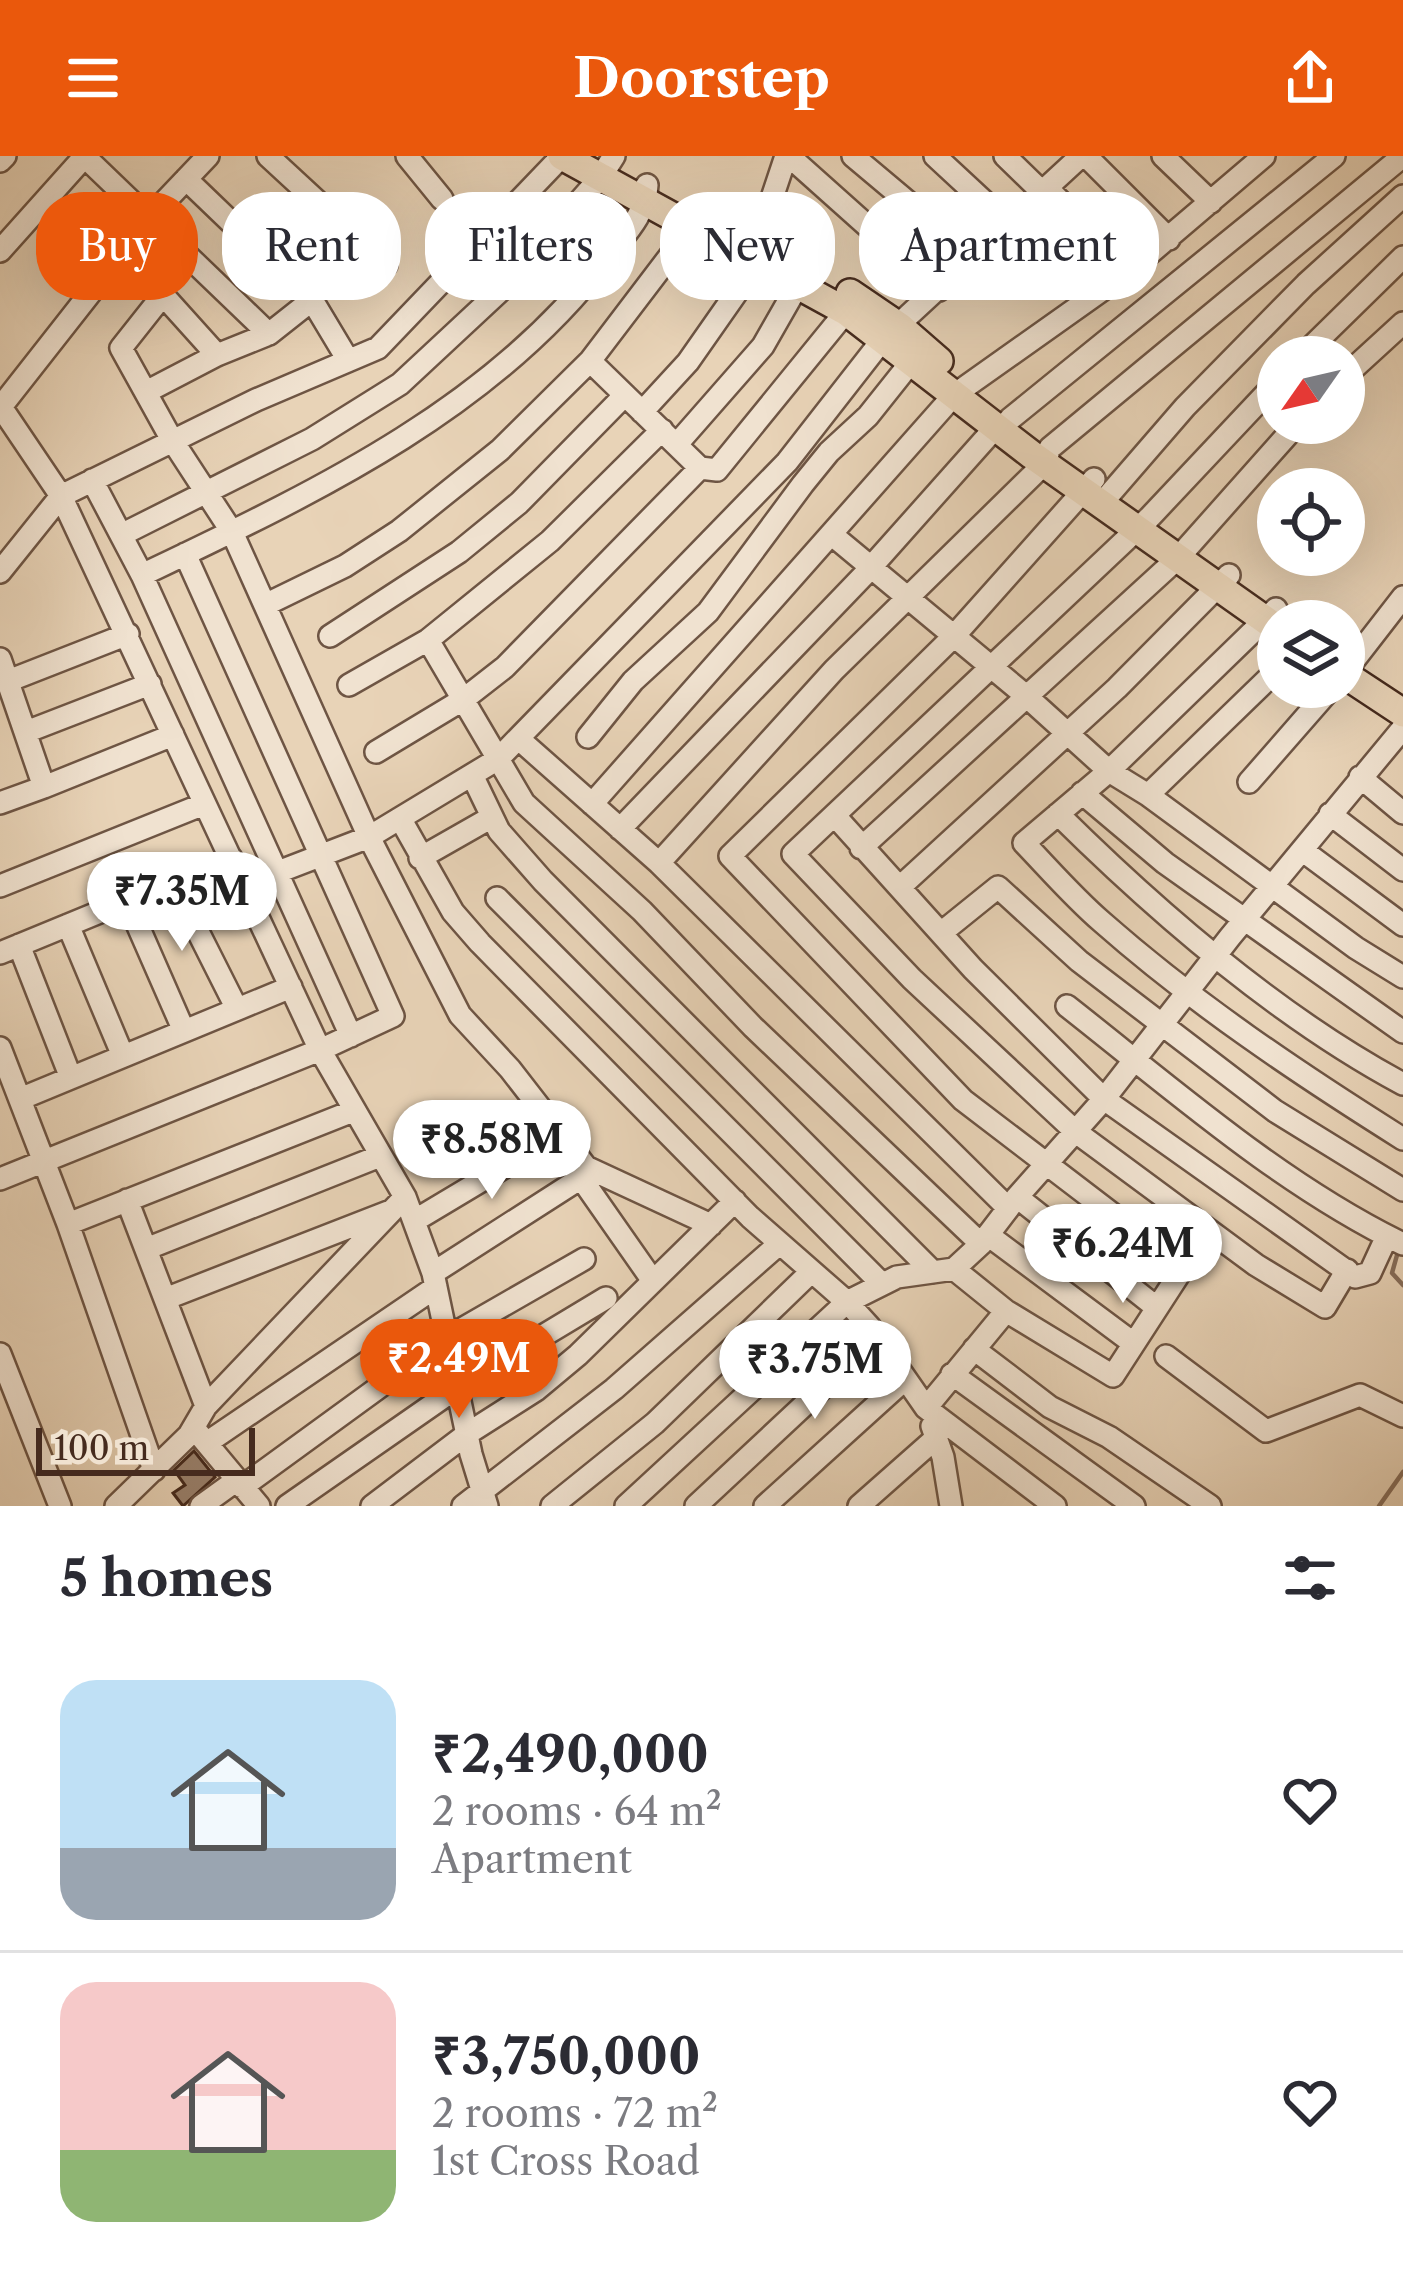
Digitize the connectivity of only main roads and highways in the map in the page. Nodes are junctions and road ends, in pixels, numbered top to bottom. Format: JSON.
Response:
{"nodes":[{"id":1,"x":562,"y":156,"type":"edge"},
{"id":2,"x":604,"y":164,"type":"edge"},
{"id":3,"x":1257,"y":604,"type":"edge"},
{"id":4,"x":1365,"y":675,"type":"edge"},
{"id":5,"x":1365,"y":682,"type":"edge"},
{"id":6,"x":1403,"y":692,"type":"edge"},
{"id":7,"x":1403,"y":713,"type":"edge"}],
"edges":[{"from":1,"to":2,"type":"main road"},
{"from":2,"to":3,"type":"main road"},
{"from":4,"to":6,"type":"main road"},
{"from":5,"to":7,"type":"main road"}]}
